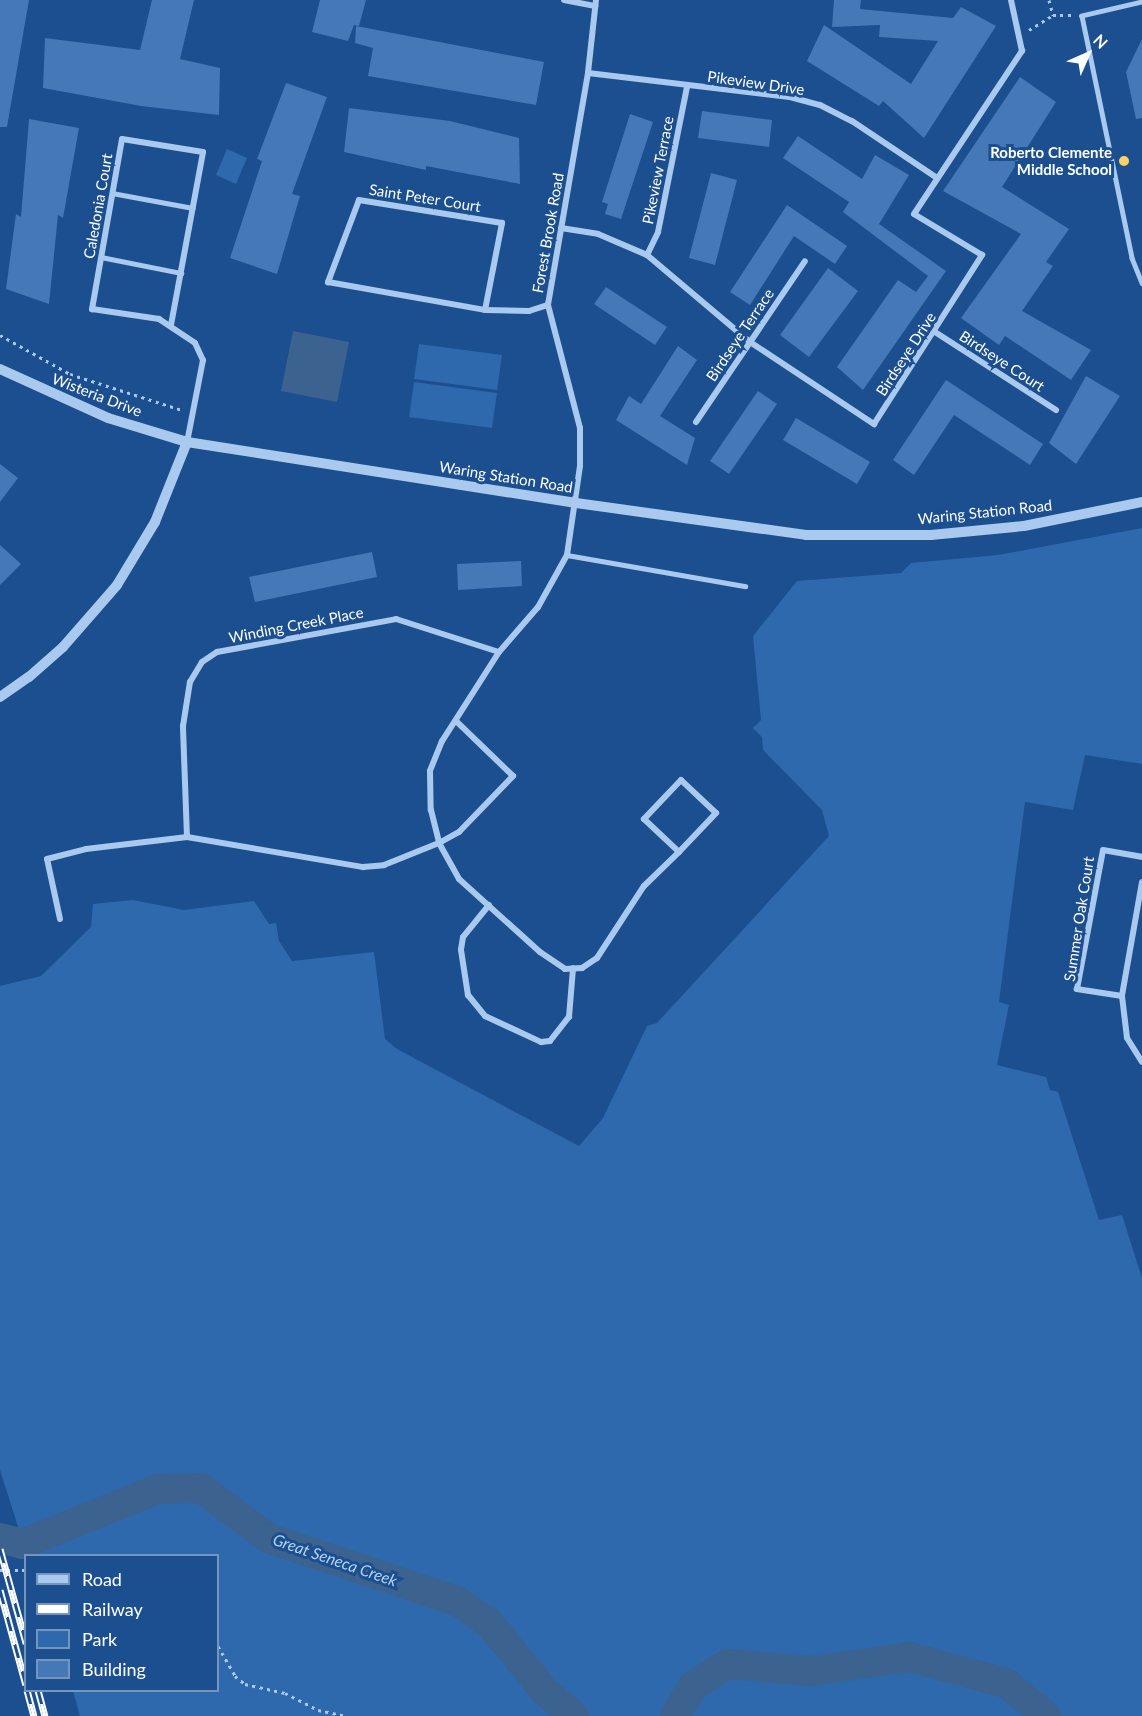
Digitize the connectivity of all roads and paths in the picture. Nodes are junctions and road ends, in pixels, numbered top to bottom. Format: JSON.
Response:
{"nodes":[{"id":1,"x":564,"y":0,"type":"edge"},
{"id":2,"x":1011,"y":0,"type":"edge"},
{"id":3,"x":1049,"y":0,"type":"edge"},
{"id":4,"x":1142,"y":2,"type":"edge"},
{"id":5,"x":595,"y":3,"type":"edge"},
{"id":6,"x":1053,"y":15,"type":"junction"},
{"id":7,"x":1082,"y":16,"type":"junction"},
{"id":8,"x":1019,"y":36,"type":"junction"},
{"id":9,"x":588,"y":73,"type":"junction"},
{"id":10,"x":687,"y":87,"type":"junction"},
{"id":11,"x":937,"y":178,"type":"junction"},
{"id":12,"x":112,"y":193,"type":"junction"},
{"id":13,"x":193,"y":208,"type":"junction"},
{"id":14,"x":561,"y":228,"type":"junction"},
{"id":15,"x":647,"y":255,"type":"junction"},
{"id":16,"x":101,"y":257,"type":"junction"},
{"id":17,"x":805,"y":261,"type":"dead end"},
{"id":18,"x":181,"y":273,"type":"junction"},
{"id":19,"x":1142,"y":283,"type":"edge"},
{"id":20,"x":548,"y":305,"type":"junction"},
{"id":21,"x":485,"y":310,"type":"junction"},
{"id":22,"x":171,"y":325,"type":"junction"},
{"id":23,"x":935,"y":332,"type":"junction"},
{"id":24,"x":0,"y":334,"type":"edge"},
{"id":25,"x":750,"y":342,"type":"junction"},
{"id":26,"x":0,"y":369,"type":"edge"},
{"id":27,"x":1056,"y":410,"type":"dead end"},
{"id":28,"x":193,"y":412,"type":"junction"},
{"id":29,"x":696,"y":422,"type":"dead end"},
{"id":30,"x":187,"y":441,"type":"junction"},
{"id":31,"x":1142,"y":502,"type":"edge"},
{"id":32,"x":576,"y":504,"type":"junction"},
{"id":33,"x":567,"y":555,"type":"junction"},
{"id":34,"x":745,"y":586,"type":"dead end"},
{"id":35,"x":499,"y":651,"type":"junction"},
{"id":36,"x":0,"y":697,"type":"edge"},
{"id":37,"x":456,"y":721,"type":"junction"},
{"id":38,"x":187,"y":837,"type":"junction"},
{"id":39,"x":439,"y":843,"type":"junction"},
{"id":40,"x":679,"y":852,"type":"junction"},
{"id":41,"x":1142,"y":856,"type":"edge"},
{"id":42,"x":1142,"y":882,"type":"edge"},
{"id":43,"x":489,"y":905,"type":"junction"},
{"id":44,"x":60,"y":919,"type":"dead end"},
{"id":45,"x":573,"y":968,"type":"junction"},
{"id":46,"x":1122,"y":996,"type":"junction"},
{"id":47,"x":1142,"y":1062,"type":"edge"},
{"id":48,"x":0,"y":1570,"type":"edge"},
{"id":49,"x":24,"y":1570,"type":"edge"},
{"id":50,"x":219,"y":1648,"type":"edge"},
{"id":51,"x":347,"y":1716,"type":"edge"}],
"edges":[{"from":1,"to":5,"type":"street"},
{"from":2,"to":8,"type":"street","name":"Birdseye Drive"},
{"from":3,"to":6,"type":"path"},
{"from":4,"to":7,"type":"lane"},
{"from":5,"to":9,"type":"street","name":"Forest Brook Road"},
{"from":6,"to":7,"type":"path"},
{"from":6,"to":8,"type":"path"},
{"from":7,"to":19,"type":"lane"},
{"from":8,"to":11,"type":"street","name":"Birdseye Drive"},
{"from":9,"to":10,"type":"street","name":"Pikeview Drive"},
{"from":9,"to":14,"type":"street","name":"Forest Brook Road"},
{"from":10,"to":11,"type":"street","name":"Pikeview Drive"},
{"from":10,"to":15,"type":"street","name":"Pikeview Terrace"},
{"from":11,"to":23,"type":"street","name":"Birdseye Drive"},
{"from":12,"to":13,"type":"lane"},
{"from":12,"to":13,"type":"street","name":"Caledonia Court"},
{"from":12,"to":16,"type":"street","name":"Caledonia Court"},
{"from":13,"to":18,"type":"street","name":"Caledonia Court"},
{"from":14,"to":15,"type":"street","name":"Birdseye Drive"},
{"from":14,"to":20,"type":"street","name":"Forest Brook Road"},
{"from":15,"to":25,"type":"street","name":"Birdseye Drive"},
{"from":16,"to":18,"type":"lane"},
{"from":16,"to":22,"type":"street","name":"Caledonia Court"},
{"from":17,"to":25,"type":"street","name":"Birdseye Terrace"},
{"from":18,"to":22,"type":"street","name":"Caledonia Court"},
{"from":20,"to":21,"type":"street","name":"Saint Peter Court"},
{"from":20,"to":32,"type":"street","name":"Forest Brook Road"},
{"from":21,"to":21,"type":"street","name":"Saint Peter Court"},
{"from":22,"to":28,"type":"street","name":"Caledonia Court"},
{"from":23,"to":25,"type":"street","name":"Birdseye Drive"},
{"from":23,"to":27,"type":"street","name":"Birdseye Court"},
{"from":24,"to":28,"type":"path"},
{"from":25,"to":29,"type":"street","name":"Birdseye Terrace"},
{"from":26,"to":30,"type":"street","name":"Wisteria Drive"},
{"from":28,"to":30,"type":"street","name":"Caledonia Court"},
{"from":30,"to":32,"type":"street","name":"Waring Station Road"},
{"from":30,"to":36,"type":"street"},
{"from":31,"to":32,"type":"street","name":"Waring Station Road"},
{"from":32,"to":33,"type":"street","name":"Forest Brook Road"},
{"from":33,"to":34,"type":"lane"},
{"from":33,"to":35,"type":"street","name":"Forest Brook Road"},
{"from":35,"to":37,"type":"street","name":"Forest Brook Road"},
{"from":35,"to":38,"type":"street","name":"Winding Creek Place"},
{"from":37,"to":39,"type":"street","name":"Forest Brook Road"},
{"from":37,"to":39,"type":"street"},
{"from":38,"to":39,"type":"street"},
{"from":38,"to":44,"type":"street"},
{"from":39,"to":43,"type":"street","name":"Forest Brook Road"},
{"from":40,"to":40,"type":"street"},
{"from":40,"to":45,"type":"street"},
{"from":41,"to":46,"type":"street","name":"Summer Oak Court"},
{"from":42,"to":46,"type":"street"},
{"from":43,"to":45,"type":"street","name":"Forest Brook Road"},
{"from":43,"to":45,"type":"street"},
{"from":46,"to":47,"type":"street"},
{"from":48,"to":49,"type":"path"},
{"from":50,"to":51,"type":"path"}]}
